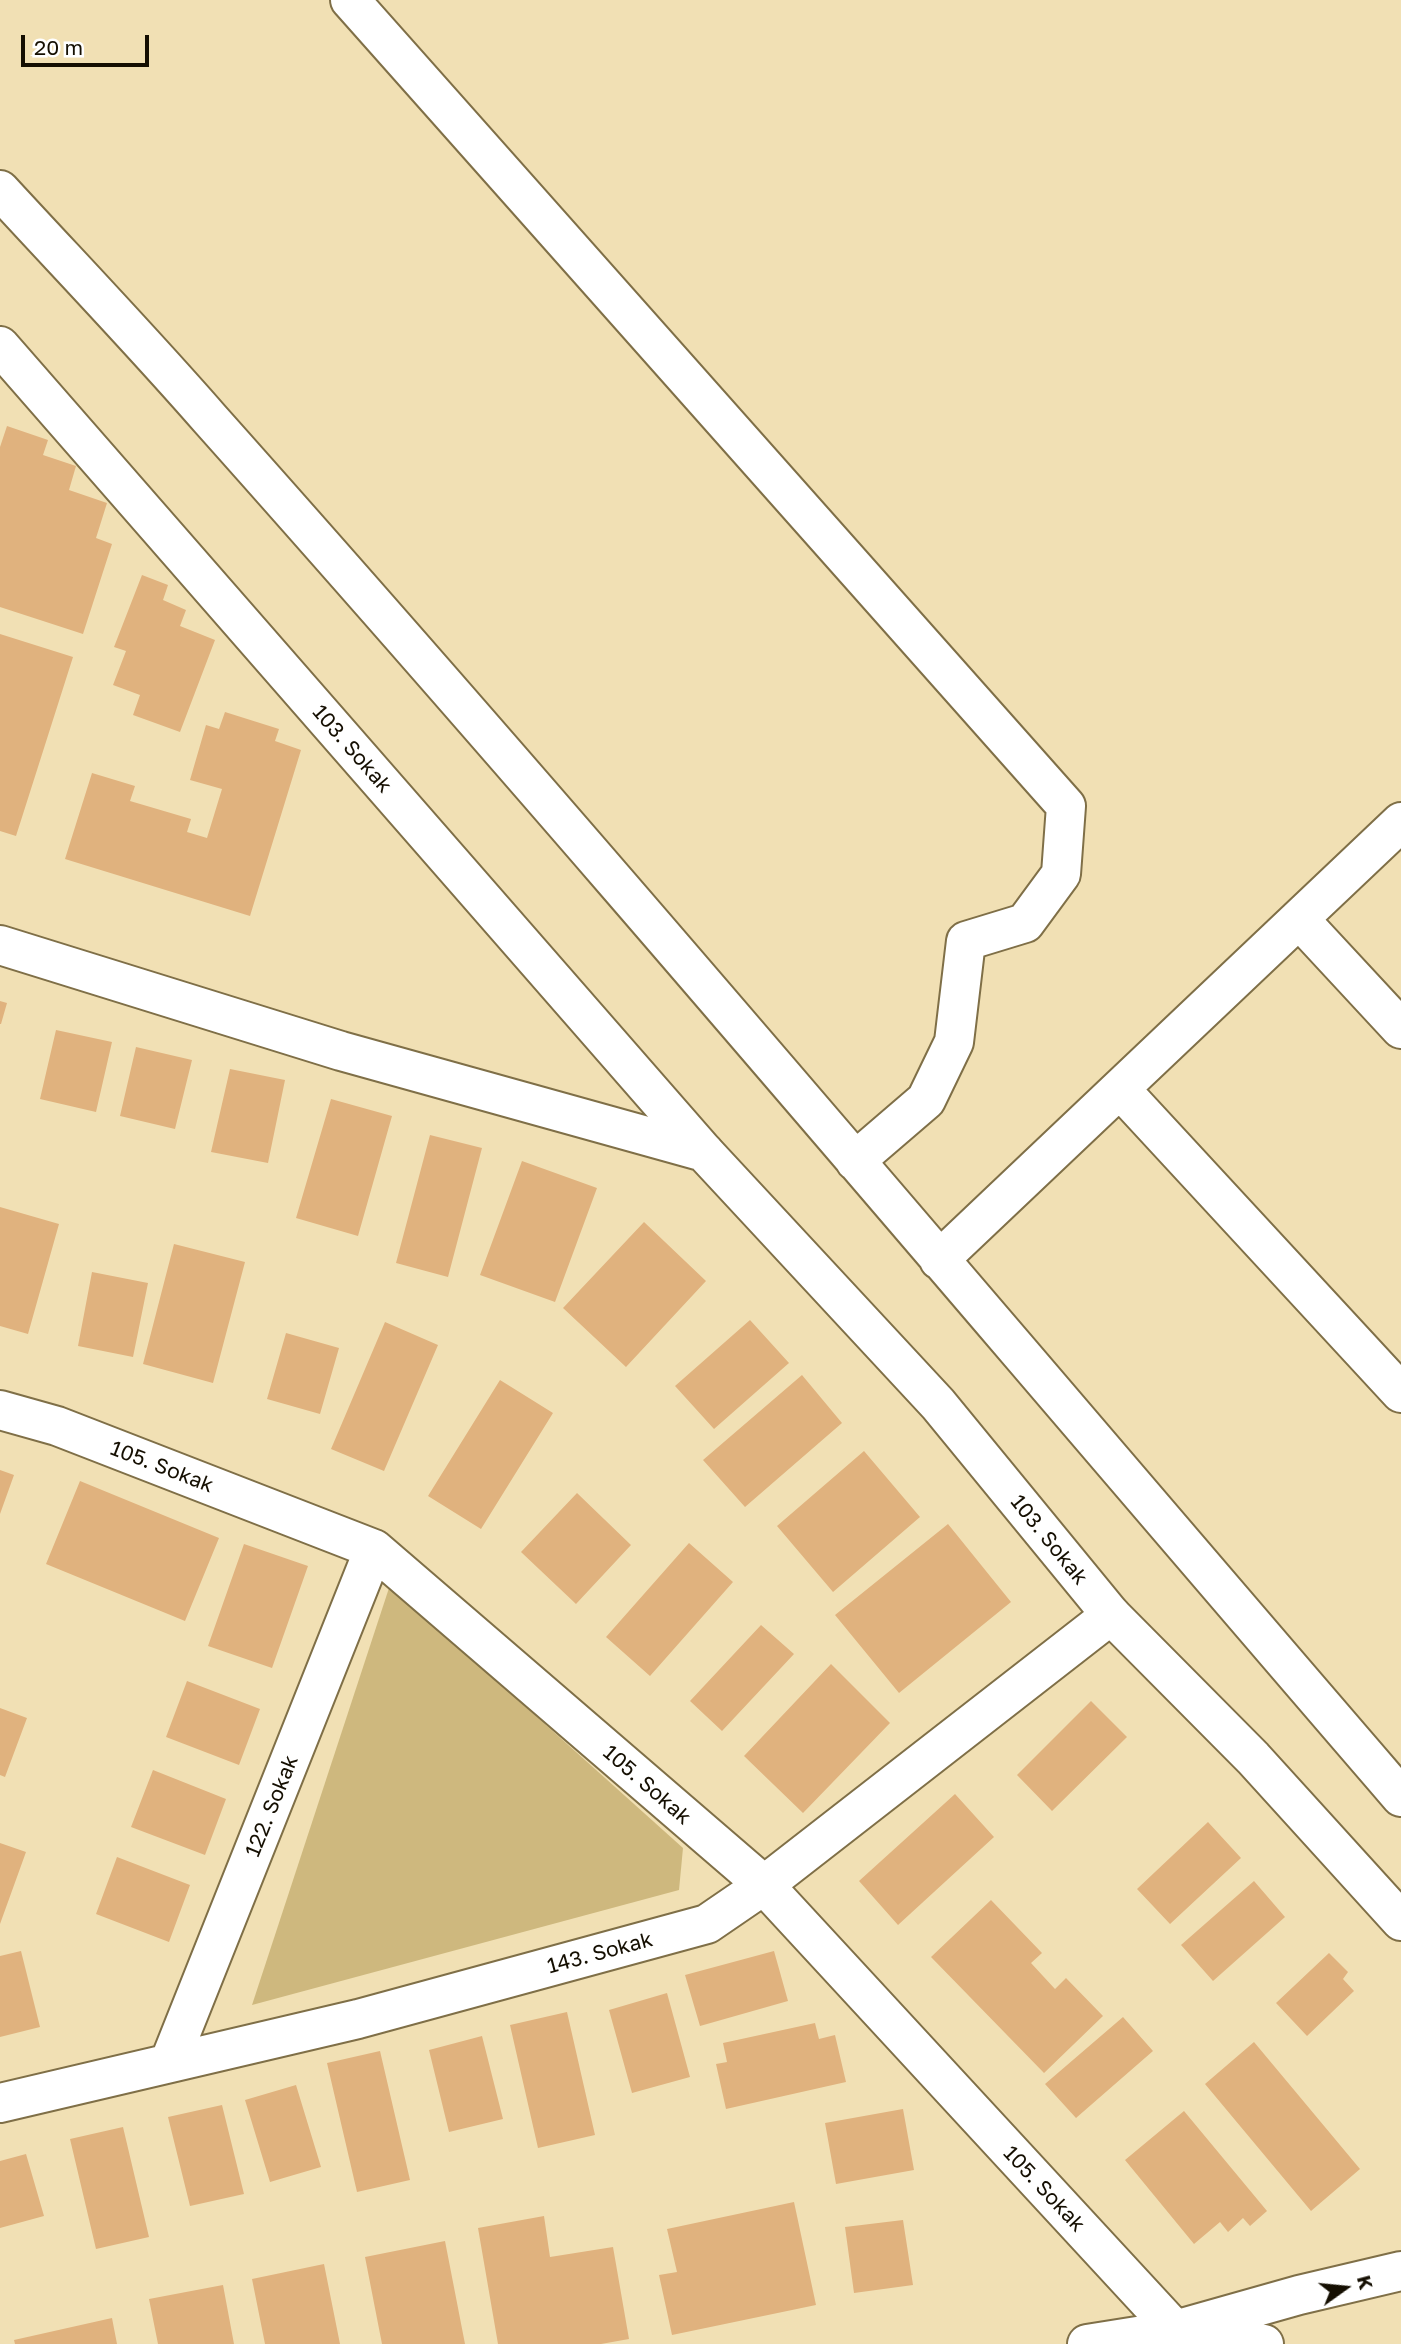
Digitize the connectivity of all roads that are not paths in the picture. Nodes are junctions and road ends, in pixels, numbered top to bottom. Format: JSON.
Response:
{"nodes":[{"id":1,"x":350,"y":0,"type":"edge"},
{"id":2,"x":0,"y":190,"type":"edge"},
{"id":3,"x":0,"y":346,"type":"edge"},
{"id":4,"x":1401,"y":822,"type":"edge"},
{"id":5,"x":1298,"y":919,"type":"junction"},
{"id":6,"x":0,"y":945,"type":"edge"},
{"id":7,"x":1401,"y":1029,"type":"edge"},
{"id":8,"x":1119,"y":1088,"type":"junction"},
{"id":9,"x":704,"y":1152,"type":"junction"},
{"id":10,"x":855,"y":1161,"type":"junction"},
{"id":11,"x":939,"y":1260,"type":"junction"},
{"id":12,"x":1401,"y":1393,"type":"edge"},
{"id":13,"x":0,"y":1410,"type":"edge"},
{"id":14,"x":374,"y":1549,"type":"junction"},
{"id":15,"x":1111,"y":1615,"type":"junction"},
{"id":16,"x":1401,"y":1797,"type":"edge"},
{"id":17,"x":764,"y":1885,"type":"junction"},
{"id":18,"x":1401,"y":1921,"type":"edge"},
{"id":19,"x":169,"y":2063,"type":"junction"},
{"id":20,"x":0,"y":2103,"type":"edge"},
{"id":21,"x":1401,"y":2270,"type":"edge"},
{"id":22,"x":1175,"y":2330,"type":"junction"},
{"id":23,"x":1087,"y":2344,"type":"edge"},
{"id":24,"x":1264,"y":2344,"type":"edge"}],
"edges":[{"from":1,"to":10,"type":"street"},
{"from":2,"to":10,"type":"street"},
{"from":3,"to":9,"type":"street","name":"103. Sokak"},
{"from":4,"to":5,"type":"street"},
{"from":5,"to":7,"type":"street"},
{"from":5,"to":8,"type":"street"},
{"from":6,"to":9,"type":"street"},
{"from":8,"to":11,"type":"street"},
{"from":8,"to":12,"type":"street"},
{"from":9,"to":15,"type":"street","name":"103. Sokak"},
{"from":10,"to":11,"type":"street"},
{"from":11,"to":16,"type":"street"},
{"from":13,"to":14,"type":"street","name":"105. Sokak"},
{"from":14,"to":17,"type":"street","name":"105. Sokak"},
{"from":14,"to":19,"type":"street","name":"122. Sokak"},
{"from":15,"to":17,"type":"street","name":"143. Sokak"},
{"from":15,"to":18,"type":"street","name":"103. Sokak"},
{"from":17,"to":19,"type":"street","name":"143. Sokak"},
{"from":17,"to":22,"type":"street","name":"105. Sokak"},
{"from":19,"to":20,"type":"street","name":"143. Sokak"},
{"from":21,"to":22,"type":"street"},
{"from":22,"to":23,"type":"street"},
{"from":22,"to":24,"type":"street"}]}
